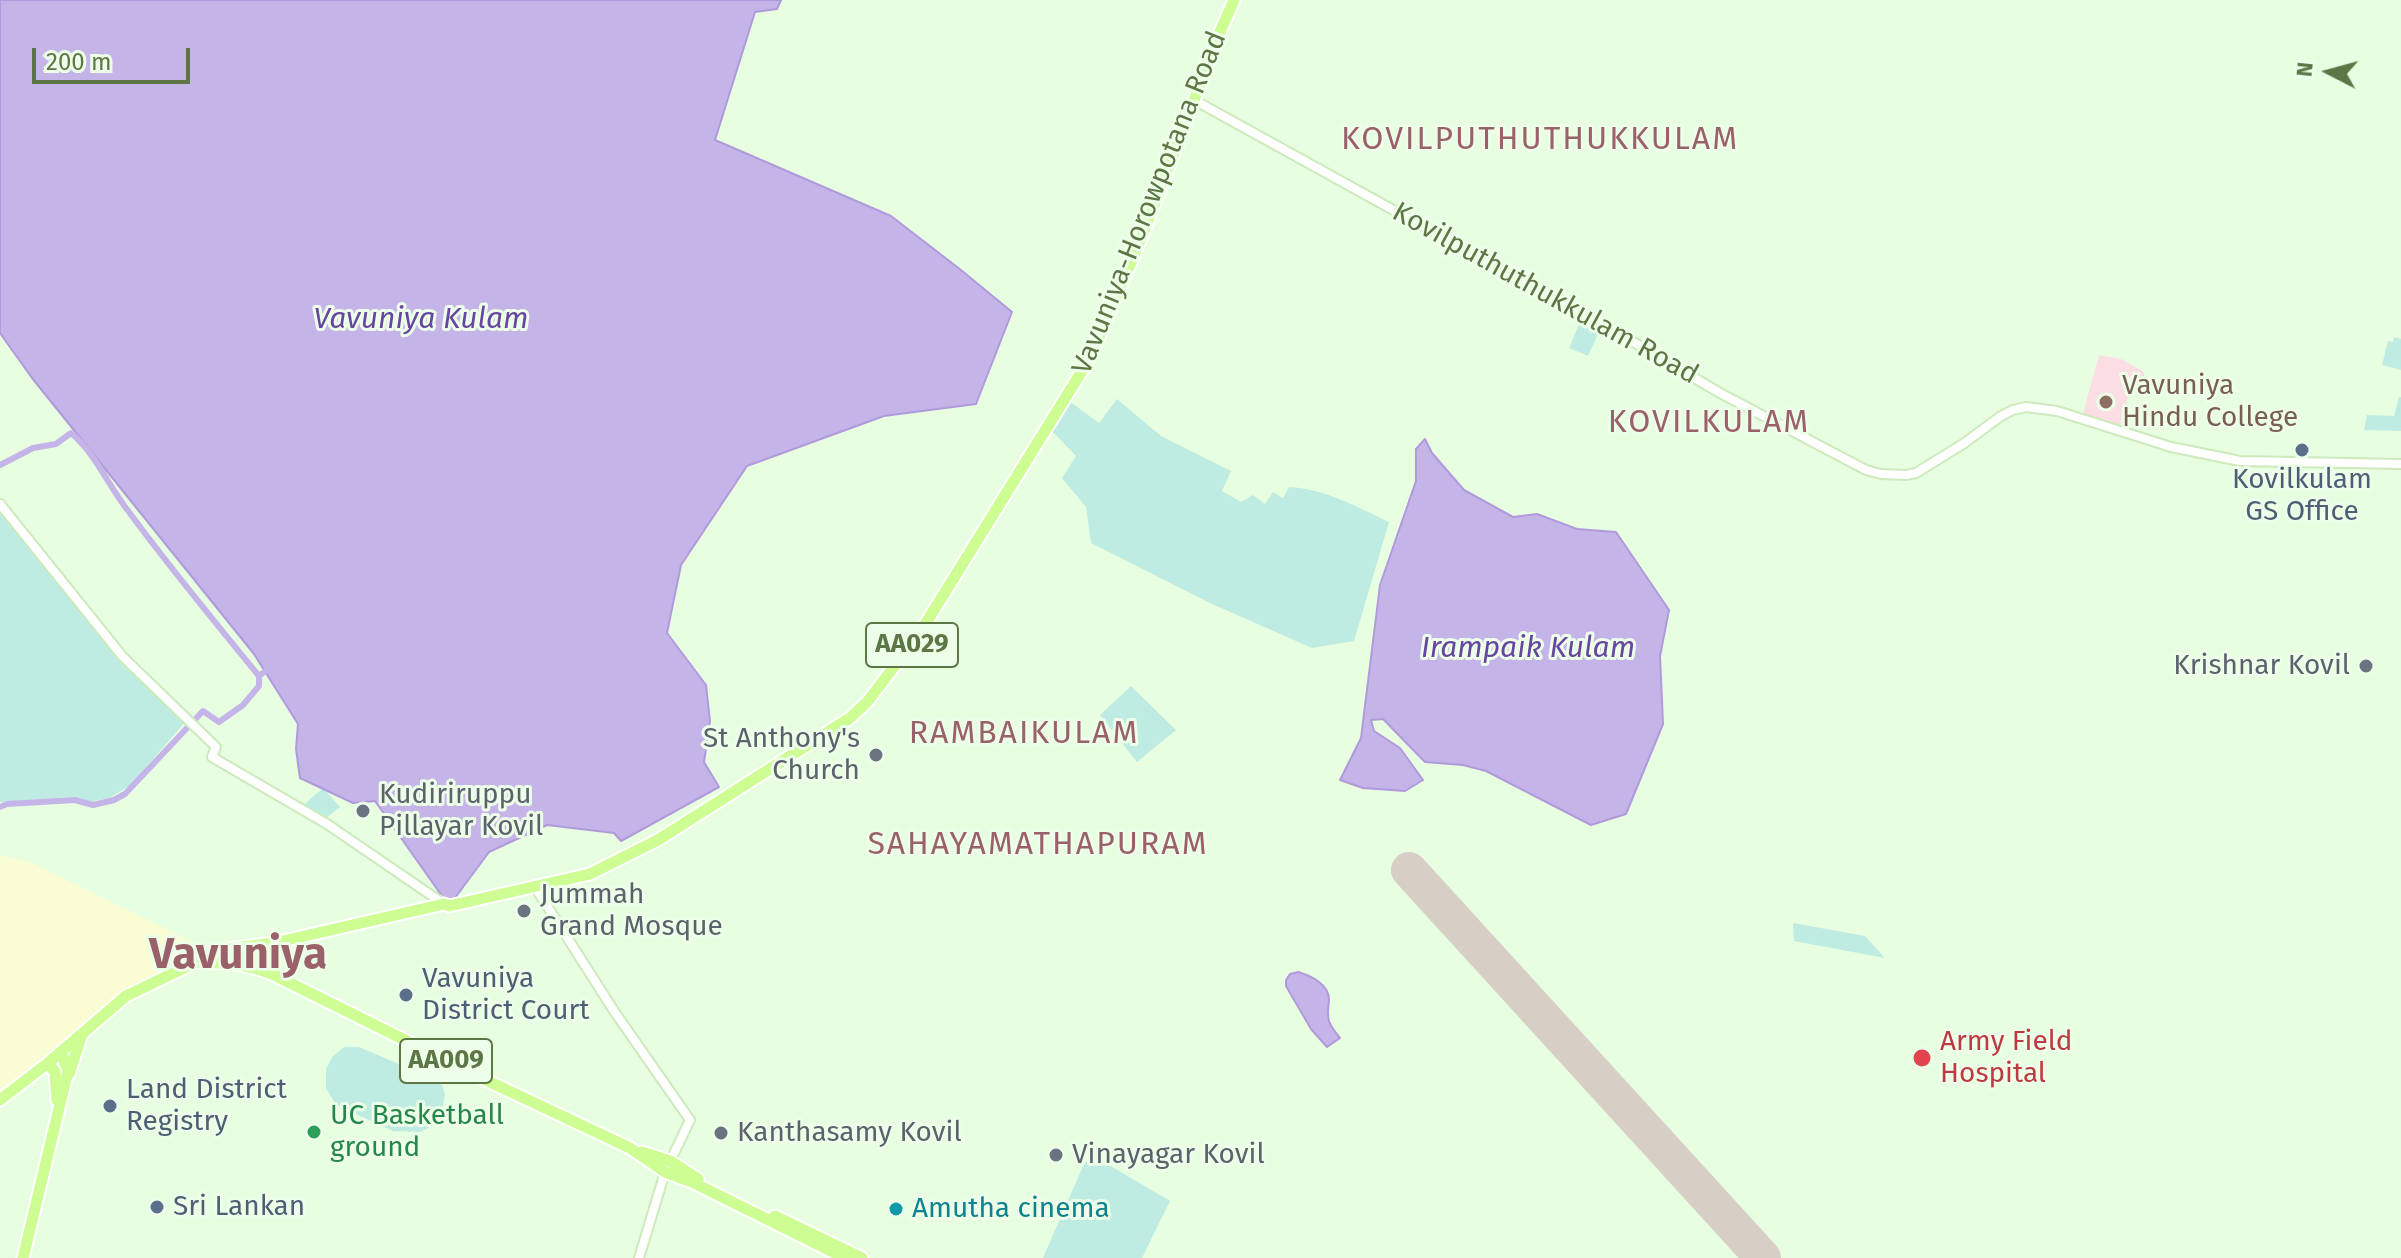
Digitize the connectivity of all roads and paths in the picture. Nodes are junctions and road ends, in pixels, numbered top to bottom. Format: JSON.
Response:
{"nodes":[{"id":1,"x":1234,"y":0,"type":"edge"},
{"id":2,"x":1194,"y":100,"type":"junction"},
{"id":3,"x":2401,"y":464,"type":"edge"},
{"id":4,"x":0,"y":504,"type":"edge"},
{"id":5,"x":535,"y":887,"type":"junction"},
{"id":6,"x":444,"y":904,"type":"junction"},
{"id":7,"x":274,"y":943,"type":"junction"},
{"id":8,"x":223,"y":951,"type":"junction"},
{"id":9,"x":256,"y":951,"type":"junction"},
{"id":10,"x":242,"y":957,"type":"junction"},
{"id":11,"x":228,"y":962,"type":"junction"},
{"id":12,"x":198,"y":963,"type":"junction"},
{"id":13,"x":260,"y":968,"type":"junction"},
{"id":14,"x":82,"y":1033,"type":"junction"},
{"id":15,"x":61,"y":1052,"type":"junction"},
{"id":16,"x":48,"y":1063,"type":"junction"},
{"id":17,"x":64,"y":1090,"type":"junction"},
{"id":18,"x":0,"y":1100,"type":"edge"},
{"id":19,"x":57,"y":1113,"type":"junction"},
{"id":20,"x":667,"y":1166,"type":"junction"},
{"id":21,"x":755,"y":1210,"type":"junction"},
{"id":22,"x":23,"y":1258,"type":"edge"},
{"id":23,"x":639,"y":1258,"type":"edge"},
{"id":24,"x":845,"y":1258,"type":"edge"},
{"id":25,"x":862,"y":1258,"type":"edge"}],
"edges":[{"from":1,"to":2,"type":"highway","name":"Vavuniya-Horowpotana Road","number":"AA029"},
{"from":2,"to":3,"type":"street","name":"Kovilputhuthukkulam Road"},
{"from":2,"to":5,"type":"highway","name":"Vavuniya-Horowpotana Road","number":"AA029"},
{"from":4,"to":6,"type":"street"},
{"from":5,"to":6,"type":"highway","name":"Vavuniya-Horowpotana Road","number":"AA029"},
{"from":5,"to":20,"type":"street"},
{"from":6,"to":7,"type":"highway","name":"Vavuniya-Horowpotana Road","number":"AA029"},
{"from":7,"to":8,"type":"highway","name":"Vavuniya-Horowpotana Road","number":"AA029"},
{"from":7,"to":9,"type":"highway","name":"Vavuniya-Horowpotana Road","number":"AA029"},
{"from":8,"to":10,"type":"highway","number":"AA009"},
{"from":8,"to":11,"type":"highway"},
{"from":8,"to":12,"type":"highway","number":"AA009"},
{"from":9,"to":10,"type":"highway","name":"Vavuniya-Horowpotana Road","number":"AA029"},
{"from":9,"to":13,"type":"highway"},
{"from":10,"to":11,"type":"highway","name":"Vavuniya-Horowpotana Road","number":"AA029"},
{"from":10,"to":13,"type":"highway","number":"AA009"},
{"from":11,"to":12,"type":"highway","number":"AA009"},
{"from":11,"to":13,"type":"highway","number":"AA009"},
{"from":12,"to":14,"type":"highway","number":"AA009"},
{"from":13,"to":20,"type":"highway","number":"AA009"},
{"from":14,"to":15,"type":"highway","number":"AA009"},
{"from":14,"to":17,"type":"highway"},
{"from":15,"to":16,"type":"highway","number":"AA009"},
{"from":15,"to":17,"type":"highway"},
{"from":16,"to":18,"type":"highway","number":"AA009"},
{"from":16,"to":19,"type":"highway"},
{"from":17,"to":19,"type":"highway"},
{"from":19,"to":22,"type":"highway"},
{"from":20,"to":21,"type":"highway","number":"AA009"},
{"from":20,"to":23,"type":"street"},
{"from":21,"to":24,"type":"highway","number":"AA009"},
{"from":21,"to":25,"type":"highway","number":"AA009"}]}
